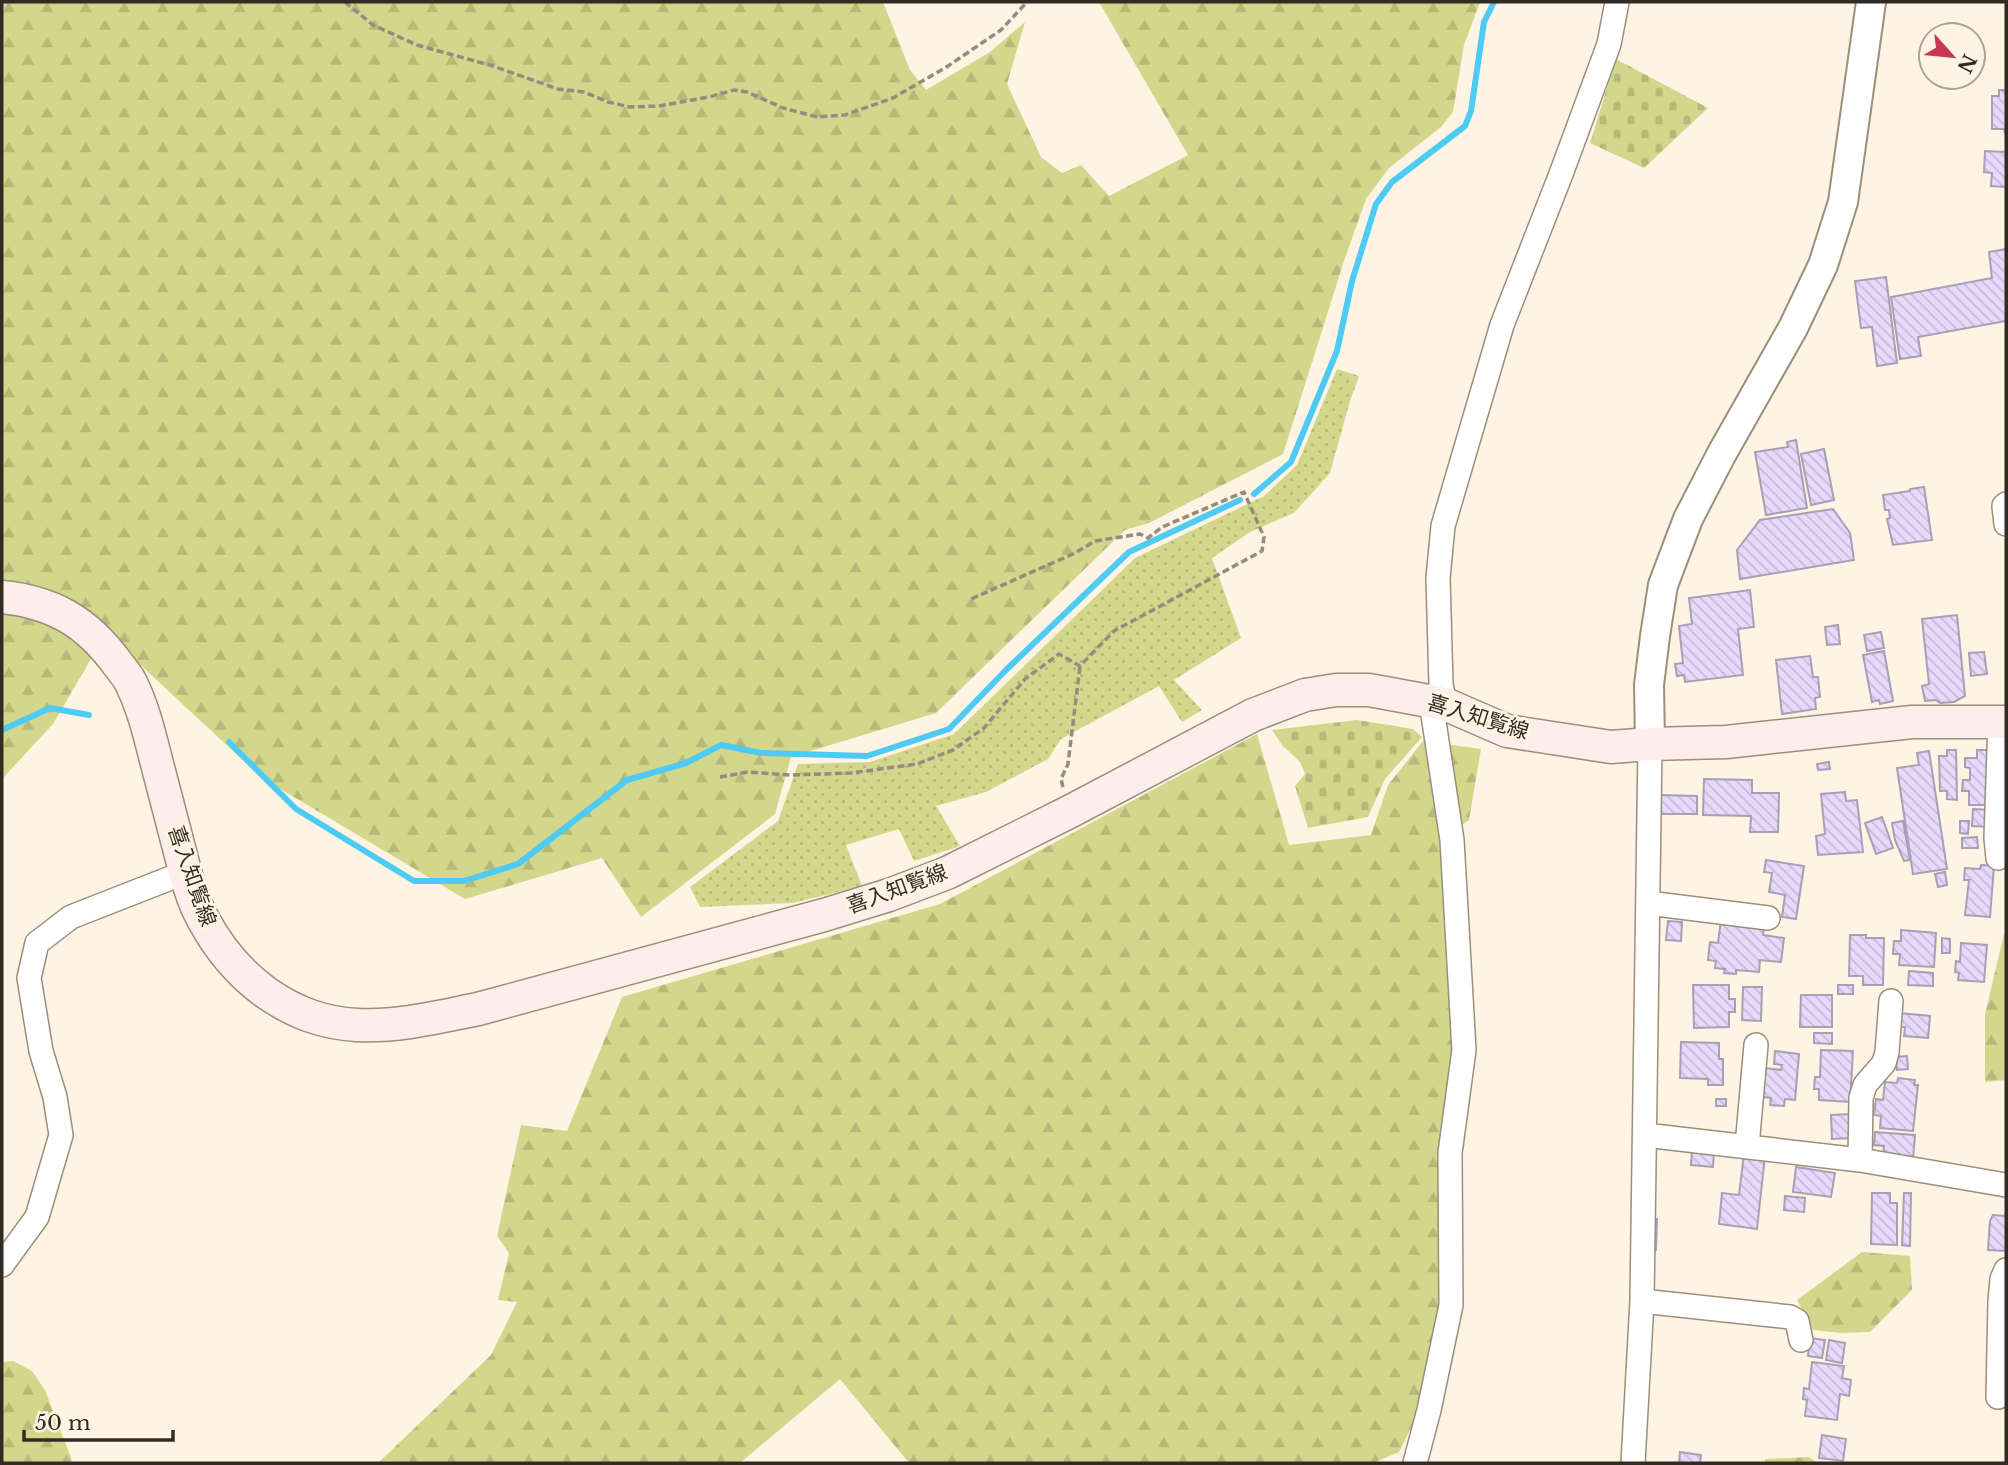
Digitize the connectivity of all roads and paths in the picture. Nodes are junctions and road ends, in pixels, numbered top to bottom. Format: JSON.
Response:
{"nodes":[{"id":1,"x":345,"y":2,"type":"edge"},
{"id":2,"x":1027,"y":2,"type":"edge"},
{"id":3,"x":1617,"y":2,"type":"edge"},
{"id":4,"x":1871,"y":2,"type":"edge"},
{"id":5,"x":2006,"y":505,"type":"edge"},
{"id":6,"x":2006,"y":524,"type":"edge"},
{"id":7,"x":2,"y":597,"type":"edge"},
{"id":8,"x":971,"y":599,"type":"dead end"},
{"id":9,"x":1080,"y":666,"type":"junction"},
{"id":10,"x":1438,"y":703,"type":"junction"},
{"id":11,"x":2003,"y":722,"type":"edge"},
{"id":12,"x":1650,"y":744,"type":"junction"},
{"id":13,"x":720,"y":777,"type":"dead end"},
{"id":14,"x":1071,"y":811,"type":"junction"},
{"id":15,"x":1998,"y":858,"type":"dead end"},
{"id":16,"x":186,"y":872,"type":"junction"},
{"id":17,"x":1648,"y":904,"type":"junction"},
{"id":18,"x":1768,"y":918,"type":"dead end"},
{"id":19,"x":1891,"y":1000,"type":"dead end"},
{"id":20,"x":1756,"y":1045,"type":"dead end"},
{"id":21,"x":1645,"y":1135,"type":"junction"},
{"id":22,"x":1747,"y":1146,"type":"junction"},
{"id":23,"x":1860,"y":1160,"type":"junction"},
{"id":24,"x":2006,"y":1185,"type":"edge"},
{"id":25,"x":2,"y":1265,"type":"edge"},
{"id":26,"x":2006,"y":1270,"type":"edge"},
{"id":27,"x":1642,"y":1301,"type":"junction"},
{"id":28,"x":1801,"y":1340,"type":"dead end"},
{"id":29,"x":1998,"y":1397,"type":"dead end"},
{"id":30,"x":1415,"y":1463,"type":"edge"},
{"id":31,"x":1633,"y":1463,"type":"edge"}],
"edges":[{"from":1,"to":2,"type":"path"},
{"from":3,"to":10,"type":"street"},
{"from":4,"to":12,"type":"street"},
{"from":5,"to":6,"type":"street"},
{"from":7,"to":16,"type":"main road","name":"喜入知覧線"},
{"from":8,"to":9,"type":"path"},
{"from":9,"to":13,"type":"path"},
{"from":9,"to":14,"type":"path"},
{"from":10,"to":12,"type":"main road","name":"喜入知覧線"},
{"from":10,"to":14,"type":"main road","name":"喜入知覧線"},
{"from":10,"to":30,"type":"street"},
{"from":11,"to":12,"type":"main road","name":"喜入知覧線"},
{"from":11,"to":15,"type":"street"},
{"from":12,"to":17,"type":"street"},
{"from":14,"to":16,"type":"main road","name":"喜入知覧線"},
{"from":16,"to":25,"type":"street"},
{"from":17,"to":18,"type":"street"},
{"from":17,"to":21,"type":"street"},
{"from":19,"to":23,"type":"street"},
{"from":20,"to":22,"type":"street"},
{"from":21,"to":22,"type":"street"},
{"from":21,"to":27,"type":"street"},
{"from":22,"to":23,"type":"street"},
{"from":23,"to":24,"type":"street"},
{"from":26,"to":29,"type":"street"},
{"from":27,"to":28,"type":"street"},
{"from":27,"to":31,"type":"street"}]}
